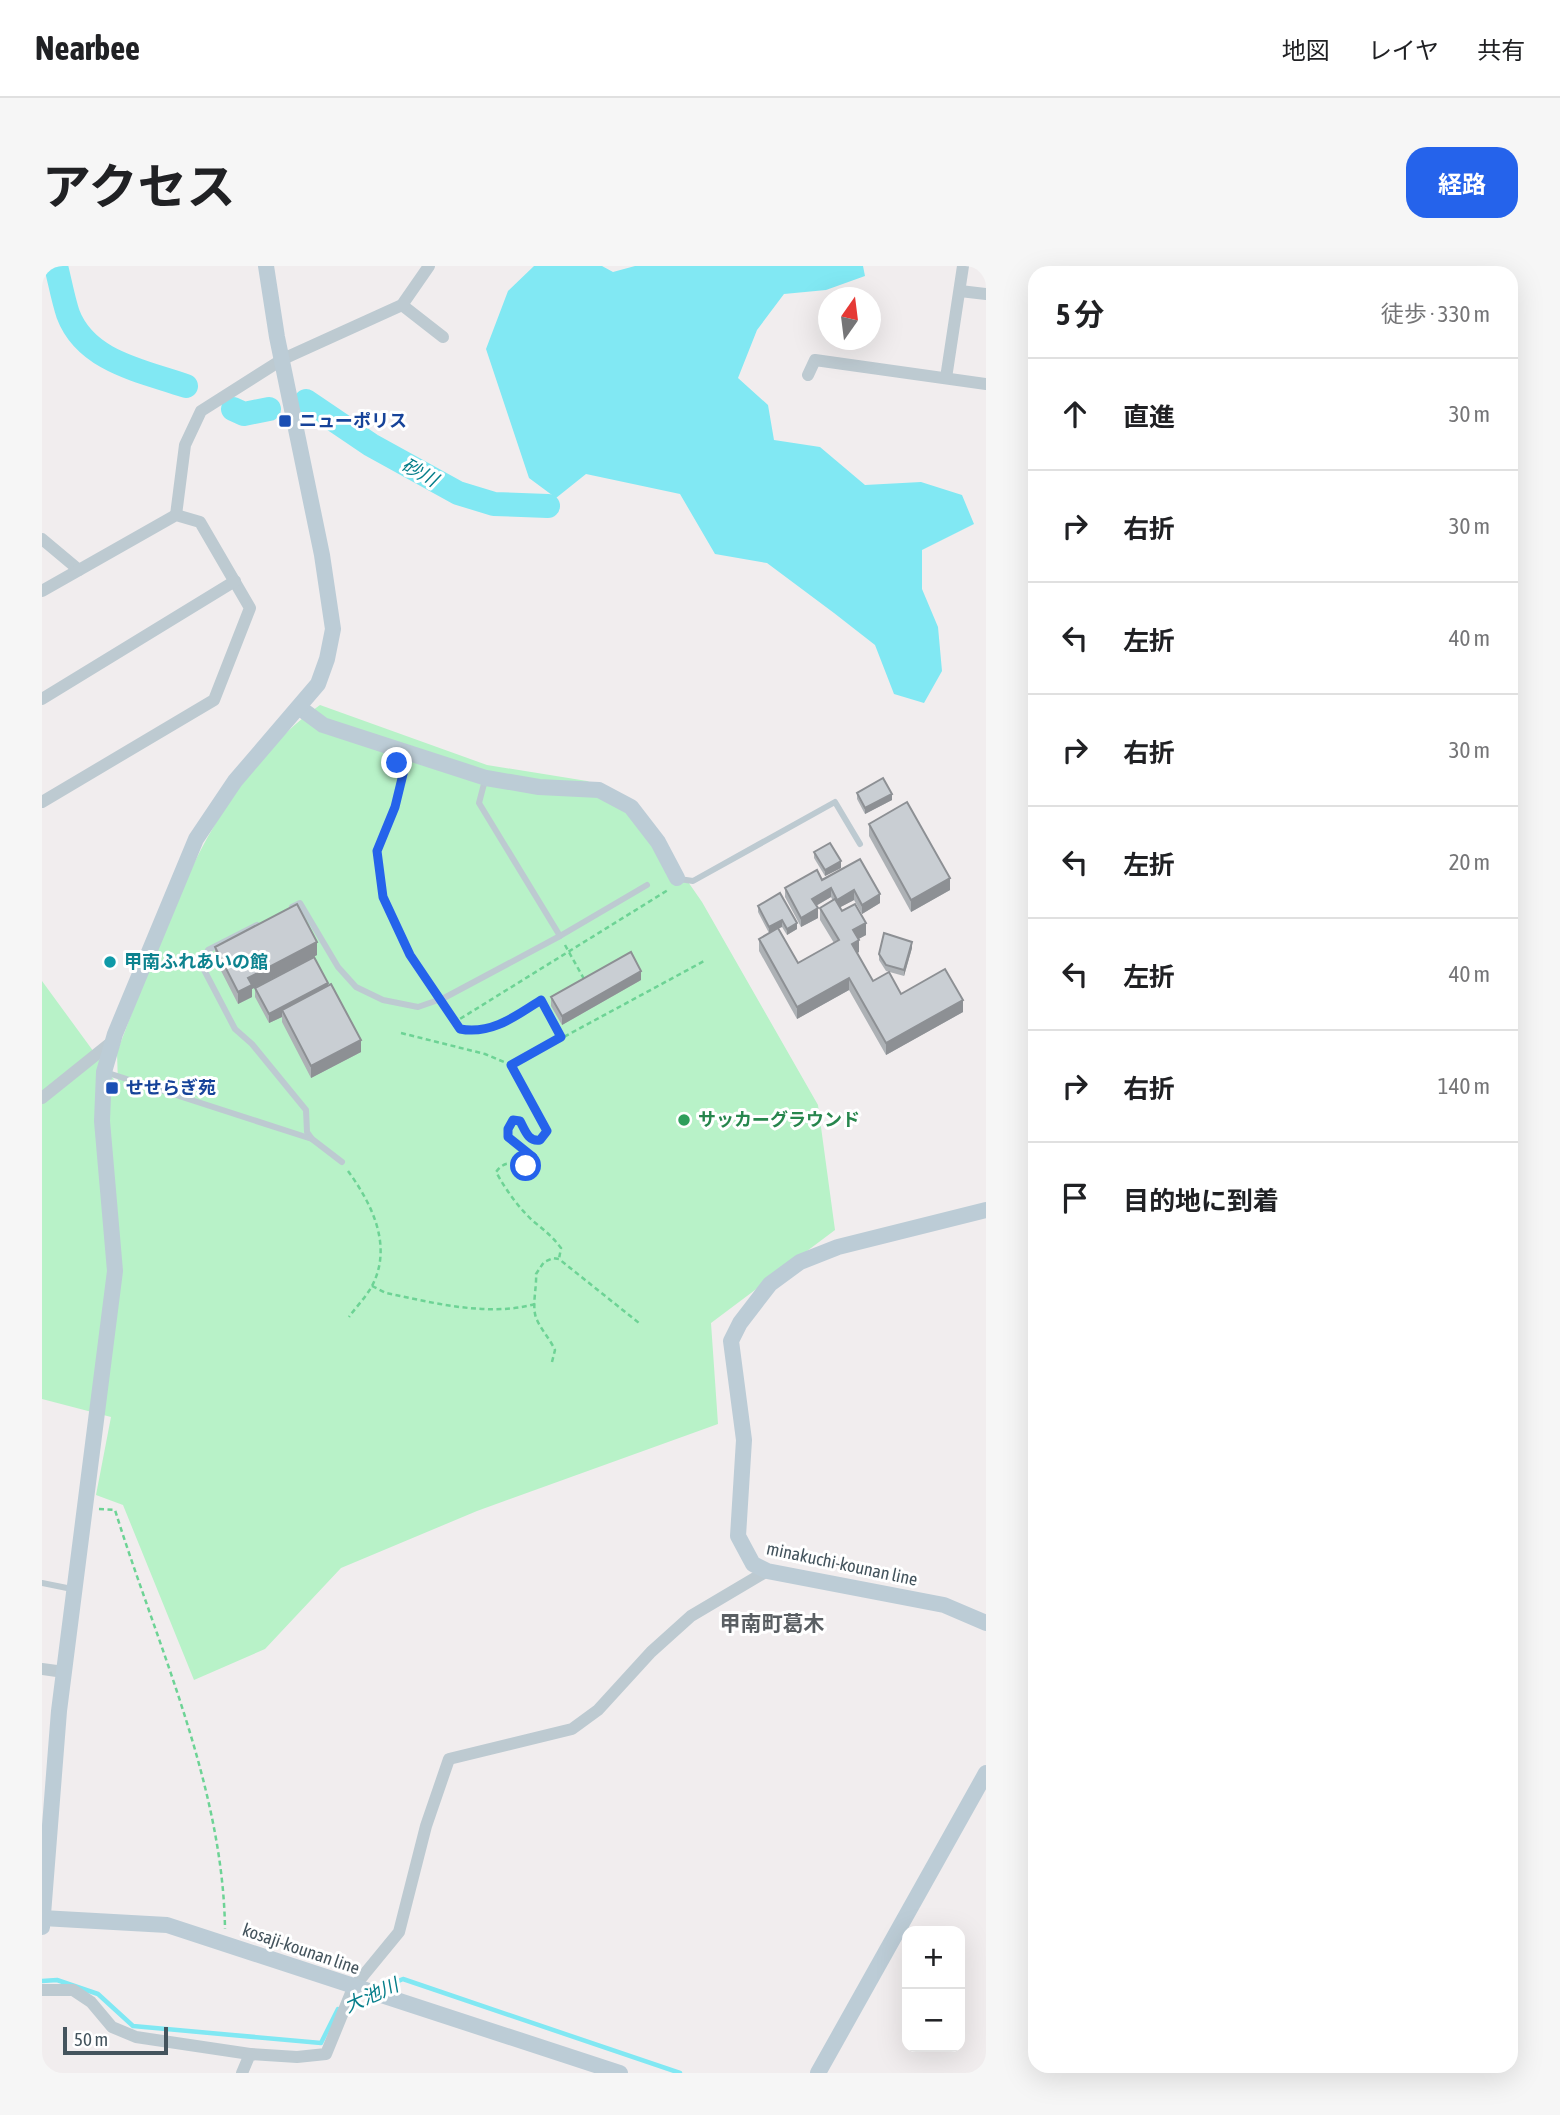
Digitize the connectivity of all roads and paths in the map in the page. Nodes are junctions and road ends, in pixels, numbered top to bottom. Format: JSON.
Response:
{"nodes":[{"id":1,"x":266,"y":266,"type":"edge"},
{"id":2,"x":429,"y":266,"type":"edge"},
{"id":3,"x":963,"y":266,"type":"edge"},
{"id":4,"x":960,"y":291,"type":"junction"},
{"id":5,"x":986,"y":294,"type":"edge"},
{"id":6,"x":402,"y":304,"type":"junction"},
{"id":7,"x":443,"y":337,"type":"dead end"},
{"id":8,"x":283,"y":359,"type":"junction"},
{"id":9,"x":808,"y":375,"type":"dead end"},
{"id":10,"x":946,"y":378,"type":"junction"},
{"id":11,"x":986,"y":384,"type":"edge"},
{"id":12,"x":176,"y":514,"type":"junction"},
{"id":13,"x":42,"y":539,"type":"edge"},
{"id":14,"x":79,"y":569,"type":"junction"},
{"id":15,"x":235,"y":581,"type":"junction"},
{"id":16,"x":42,"y":592,"type":"edge"},
{"id":17,"x":42,"y":699,"type":"edge"},
{"id":18,"x":300,"y":708,"type":"junction"},
{"id":19,"x":397,"y":763,"type":"dead end"},
{"id":20,"x":486,"y":778,"type":"junction"},
{"id":21,"x":42,"y":802,"type":"edge"},
{"id":22,"x":860,"y":844,"type":"dead end"},
{"id":23,"x":675,"y":882,"type":"junction"},
{"id":24,"x":647,"y":885,"type":"dead end"},
{"id":25,"x":288,"y":909,"type":"edge"},
{"id":26,"x":265,"y":921,"type":"edge"},
{"id":27,"x":560,"y":936,"type":"junction"},
{"id":28,"x":569,"y":952,"type":"junction"},
{"id":29,"x":706,"y":960,"type":"dead end"},
{"id":30,"x":586,"y":983,"type":"edge"},
{"id":31,"x":455,"y":1022,"type":"junction"},
{"id":32,"x":401,"y":1033,"type":"dead end"},
{"id":33,"x":561,"y":1037,"type":"junction"},
{"id":34,"x":113,"y":1041,"type":"junction"},
{"id":35,"x":511,"y":1065,"type":"junction"},
{"id":36,"x":104,"y":1072,"type":"junction"},
{"id":37,"x":42,"y":1098,"type":"edge"},
{"id":38,"x":312,"y":1139,"type":"junction"},
{"id":39,"x":342,"y":1162,"type":"joint"},
{"id":40,"x":986,"y":1210,"type":"edge"},
{"id":41,"x":559,"y":1259,"type":"junction"},
{"id":42,"x":372,"y":1286,"type":"junction"},
{"id":43,"x":535,"y":1304,"type":"junction"},
{"id":44,"x":349,"y":1317,"type":"dead end"},
{"id":45,"x":639,"y":1323,"type":"dead end"},
{"id":46,"x":552,"y":1362,"type":"dead end"},
{"id":47,"x":85,"y":1508,"type":"junction"},
{"id":48,"x":767,"y":1571,"type":"junction"},
{"id":49,"x":42,"y":1583,"type":"edge"},
{"id":50,"x":74,"y":1590,"type":"junction"},
{"id":51,"x":986,"y":1623,"type":"edge"},
{"id":52,"x":42,"y":1669,"type":"edge"},
{"id":53,"x":64,"y":1672,"type":"junction"},
{"id":54,"x":986,"y":1773,"type":"edge"},
{"id":55,"x":43,"y":1921,"type":"edge"},
{"id":56,"x":225,"y":1943,"type":"junction"},
{"id":57,"x":354,"y":1987,"type":"junction"},
{"id":58,"x":42,"y":1990,"type":"edge"},
{"id":59,"x":250,"y":2054,"type":"junction"},
{"id":60,"x":242,"y":2073,"type":"edge"},
{"id":61,"x":620,"y":2073,"type":"edge"},
{"id":62,"x":818,"y":2073,"type":"edge"}],
"edges":[{"from":1,"to":8,"type":"street"},
{"from":2,"to":6,"type":"street"},
{"from":3,"to":4,"type":"street"},
{"from":4,"to":5,"type":"street"},
{"from":4,"to":10,"type":"street"},
{"from":6,"to":7,"type":"street"},
{"from":6,"to":8,"type":"street"},
{"from":8,"to":12,"type":"street"},
{"from":8,"to":18,"type":"street"},
{"from":9,"to":10,"type":"street"},
{"from":10,"to":11,"type":"street"},
{"from":12,"to":14,"type":"street"},
{"from":12,"to":15,"type":"street"},
{"from":13,"to":14,"type":"street"},
{"from":14,"to":16,"type":"street"},
{"from":15,"to":17,"type":"street"},
{"from":15,"to":21,"type":"street"},
{"from":18,"to":20,"type":"street"},
{"from":18,"to":34,"type":"street"},
{"from":19,"to":31,"type":"path"},
{"from":20,"to":23,"type":"street"},
{"from":20,"to":27,"type":"lane"},
{"from":22,"to":23,"type":"lane"},
{"from":23,"to":28,"type":"path"},
{"from":24,"to":27,"type":"lane"},
{"from":25,"to":27,"type":"lane"},
{"from":26,"to":38,"type":"lane"},
{"from":27,"to":28,"type":"path"},
{"from":28,"to":30,"type":"path"},
{"from":28,"to":31,"type":"path"},
{"from":29,"to":33,"type":"path"},
{"from":31,"to":33,"type":"path"},
{"from":32,"to":35,"type":"path"},
{"from":33,"to":35,"type":"path"},
{"from":34,"to":36,"type":"street"},
{"from":34,"to":37,"type":"street"},
{"from":35,"to":41,"type":"path"},
{"from":36,"to":38,"type":"lane"},
{"from":36,"to":47,"type":"street"},
{"from":38,"to":39,"type":"lane"},
{"from":39,"to":42,"type":"path"},
{"from":40,"to":48,"type":"street","name":"minakuchi-kounan line"},
{"from":41,"to":43,"type":"path"},
{"from":41,"to":45,"type":"path"},
{"from":42,"to":43,"type":"path"},
{"from":42,"to":44,"type":"path"},
{"from":43,"to":46,"type":"path"},
{"from":47,"to":50,"type":"street"},
{"from":47,"to":56,"type":"path"},
{"from":48,"to":51,"type":"street","name":"minakuchi-kounan line"},
{"from":48,"to":57,"type":"street"},
{"from":49,"to":50,"type":"lane"},
{"from":50,"to":53,"type":"street"},
{"from":52,"to":53,"type":"street"},
{"from":53,"to":55,"type":"street"},
{"from":54,"to":62,"type":"street"},
{"from":55,"to":56,"type":"street","name":"kosaji-kounan line"},
{"from":56,"to":57,"type":"street","name":"kosaji-kounan line"},
{"from":57,"to":59,"type":"street"},
{"from":57,"to":61,"type":"street","name":"kosaji-kounan line"},
{"from":58,"to":59,"type":"street"},
{"from":59,"to":60,"type":"street"}]}
